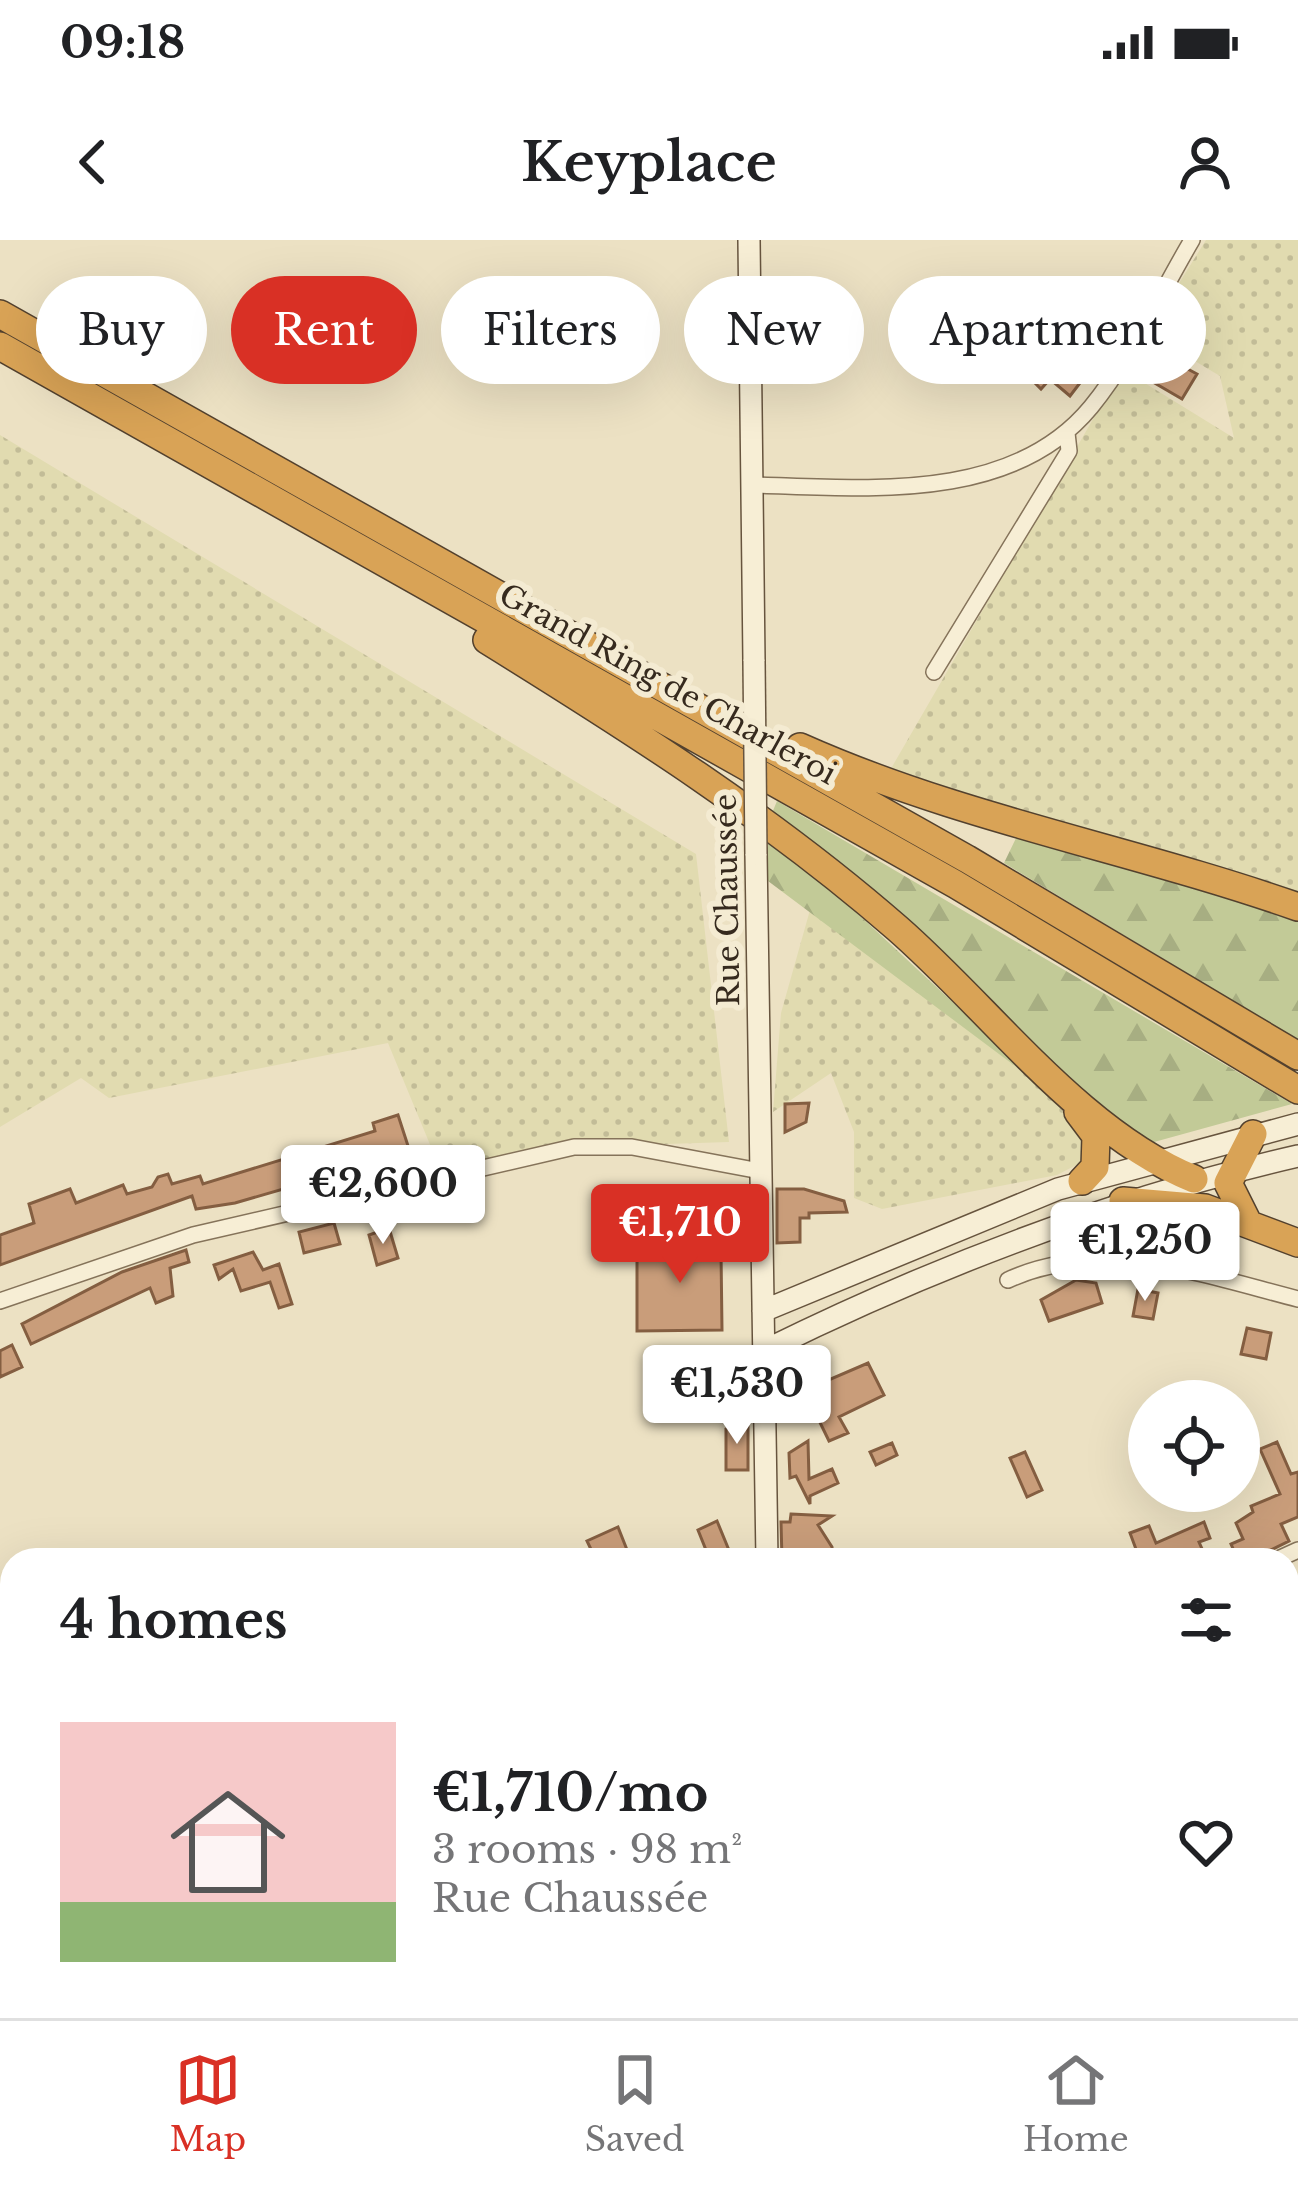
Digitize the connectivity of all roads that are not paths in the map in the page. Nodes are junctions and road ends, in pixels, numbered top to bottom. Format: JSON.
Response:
{"nodes":[{"id":1,"x":749,"y":240,"type":"edge"},
{"id":2,"x":1192,"y":240,"type":"edge"},
{"id":3,"x":0,"y":314,"type":"edge"},
{"id":4,"x":0,"y":346,"type":"edge"},
{"id":5,"x":1067,"y":433,"type":"junction"},
{"id":6,"x":752,"y":485,"type":"junction"},
{"id":7,"x":406,"y":574,"type":"junction"},
{"id":8,"x":934,"y":672,"type":"dead end"},
{"id":9,"x":736,"y":730,"type":"junction"},
{"id":10,"x":1298,"y":908,"type":"edge"},
{"id":11,"x":1298,"y":1056,"type":"edge"},
{"id":12,"x":1051,"y":1075,"type":"junction"},
{"id":13,"x":1298,"y":1090,"type":"edge"},
{"id":14,"x":1292,"y":1126,"type":"edge"},
{"id":15,"x":1253,"y":1134,"type":"junction"},
{"id":16,"x":1298,"y":1156,"type":"edge"},
{"id":17,"x":1148,"y":1161,"type":"junction"},
{"id":18,"x":760,"y":1171,"type":"junction"},
{"id":19,"x":1230,"y":1171,"type":"junction"},
{"id":20,"x":1194,"y":1179,"type":"junction"},
{"id":21,"x":1082,"y":1181,"type":"junction"},
{"id":22,"x":1123,"y":1201,"type":"junction"},
{"id":23,"x":1246,"y":1219,"type":"junction"},
{"id":24,"x":1298,"y":1243,"type":"edge"},
{"id":25,"x":1008,"y":1280,"type":"dead end"},
{"id":26,"x":1298,"y":1299,"type":"edge"},
{"id":27,"x":0,"y":1301,"type":"edge"},
{"id":28,"x":763,"y":1311,"type":"junction"},
{"id":29,"x":764,"y":1351,"type":"junction"},
{"id":30,"x":767,"y":1548,"type":"edge"}],
"edges":[{"from":1,"to":6,"type":"main road","name":"Rue Chaussée"},
{"from":2,"to":5,"type":"street"},
{"from":3,"to":9,"type":"highway","name":"Grand Ring de Charleroi"},
{"from":4,"to":7,"type":"highway","name":"Grand Ring de Charleroi"},
{"from":5,"to":6,"type":"street"},
{"from":5,"to":8,"type":"street"},
{"from":6,"to":18,"type":"main road","name":"Rue Chaussée","bridge":true},
{"from":7,"to":12,"type":"highway"},
{"from":7,"to":13,"type":"highway","name":"Grand Ring de Charleroi"},
{"from":9,"to":10,"type":"highway"},
{"from":9,"to":11,"type":"highway","name":"Grand Ring de Charleroi"},
{"from":12,"to":17,"type":"highway"},
{"from":12,"to":21,"type":"highway"},
{"from":14,"to":15,"type":"main road"},
{"from":15,"to":17,"type":"main road"},
{"from":15,"to":19,"type":"highway"},
{"from":16,"to":19,"type":"main road"},
{"from":17,"to":20,"type":"highway"},
{"from":17,"to":21,"type":"main road"},
{"from":18,"to":27,"type":"street"},
{"from":18,"to":28,"type":"main road","name":"Rue Chaussée"},
{"from":19,"to":20,"type":"main road"},
{"from":19,"to":23,"type":"highway"},
{"from":20,"to":22,"type":"main road"},
{"from":21,"to":28,"type":"main road"},
{"from":22,"to":23,"type":"highway"},
{"from":22,"to":29,"type":"main road"},
{"from":23,"to":24,"type":"highway"},
{"from":25,"to":26,"type":"street"},
{"from":28,"to":29,"type":"main road","name":"Rue Chaussée"},
{"from":29,"to":30,"type":"main road","name":"Rue Chaussée"}]}
